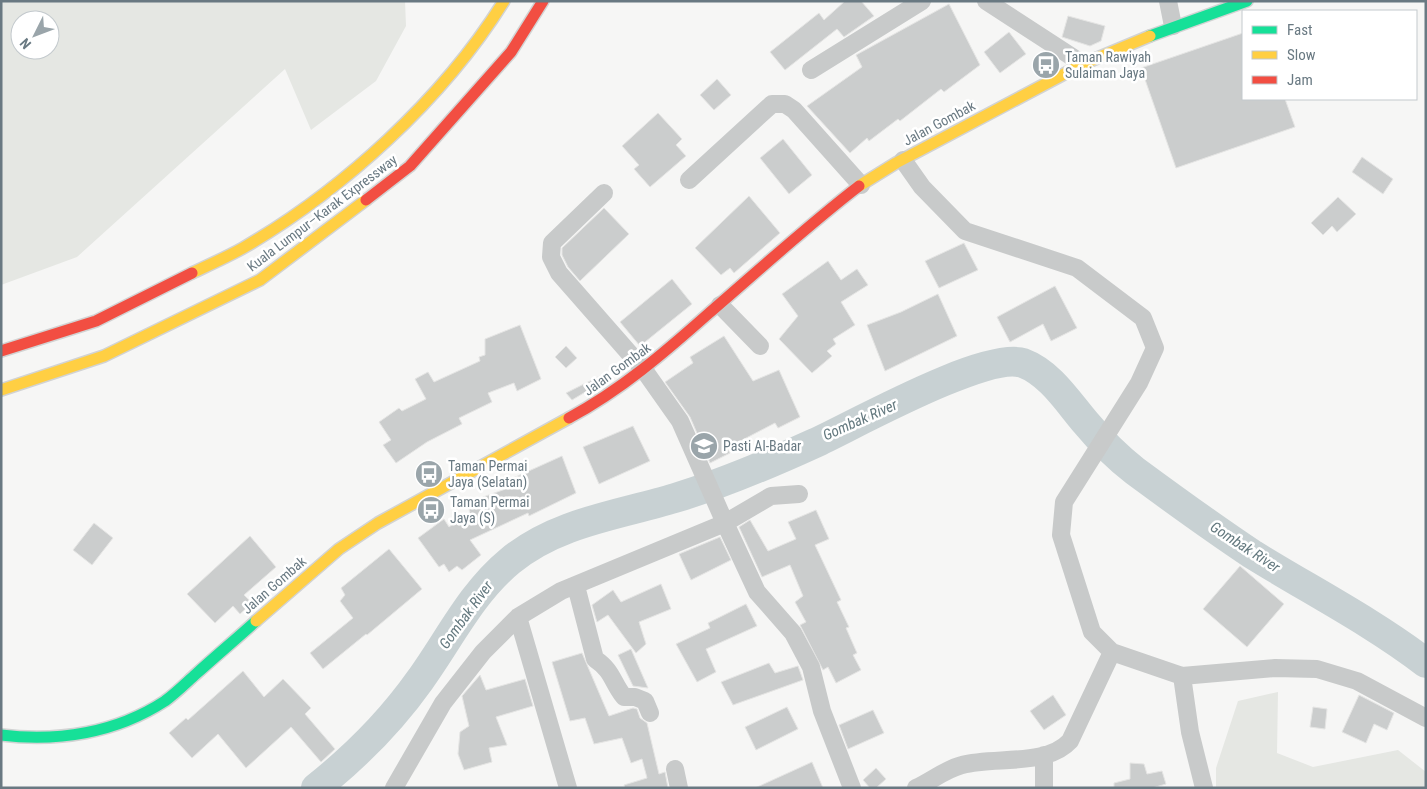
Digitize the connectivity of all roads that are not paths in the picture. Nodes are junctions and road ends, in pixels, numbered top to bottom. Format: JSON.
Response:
{"nodes":[{"id":1,"x":504,"y":1,"type":"edge"},
{"id":2,"x":543,"y":1,"type":"edge"},
{"id":3,"x":922,"y":1,"type":"edge"},
{"id":4,"x":986,"y":1,"type":"edge"},
{"id":5,"x":1168,"y":1,"type":"edge"},
{"id":6,"x":1247,"y":1,"type":"edge"},
{"id":7,"x":1173,"y":26,"type":"junction"},
{"id":8,"x":1083,"y":64,"type":"junction"},
{"id":9,"x":811,"y":70,"type":"dead end"},
{"id":10,"x":903,"y":160,"type":"junction"},
{"id":11,"x":689,"y":180,"type":"dead end"},
{"id":12,"x":860,"y":185,"type":"junction"},
{"id":13,"x":604,"y":193,"type":"dead end"},
{"id":14,"x":720,"y":305,"type":"junction"},
{"id":15,"x":760,"y":346,"type":"dead end"},
{"id":16,"x":1,"y":351,"type":"edge"},
{"id":17,"x":644,"y":370,"type":"junction"},
{"id":18,"x":1,"y":390,"type":"edge"},
{"id":19,"x":799,"y":494,"type":"dead end"},
{"id":20,"x":724,"y":524,"type":"junction"},
{"id":21,"x":576,"y":586,"type":"junction"},
{"id":22,"x":518,"y":617,"type":"junction"},
{"id":23,"x":1112,"y":652,"type":"junction"},
{"id":24,"x":1182,"y":676,"type":"junction"},
{"id":25,"x":650,"y":713,"type":"dead end"},
{"id":26,"x":1426,"y":718,"type":"edge"},
{"id":27,"x":1,"y":735,"type":"edge"},
{"id":28,"x":1044,"y":755,"type":"junction"},
{"id":29,"x":675,"y":770,"type":"dead end"},
{"id":30,"x":394,"y":788,"type":"edge"},
{"id":31,"x":568,"y":788,"type":"edge"},
{"id":32,"x":679,"y":788,"type":"edge"},
{"id":33,"x":852,"y":788,"type":"edge"},
{"id":34,"x":916,"y":788,"type":"edge"},
{"id":35,"x":1044,"y":788,"type":"edge"},
{"id":36,"x":1204,"y":788,"type":"edge"}],
"edges":[{"from":1,"to":16,"type":"main road","name":"Kuala Lumpur–Karak Expressway"},
{"from":2,"to":18,"type":"main road","name":"Kuala Lumpur–Karak Expressway"},
{"from":3,"to":9,"type":"street"},
{"from":4,"to":8,"type":"street"},
{"from":5,"to":7,"type":"street"},
{"from":6,"to":7,"type":"main road","name":"Jalan Gombak"},
{"from":7,"to":8,"type":"main road","name":"Jalan Gombak"},
{"from":8,"to":10,"type":"main road","name":"Jalan Gombak"},
{"from":10,"to":12,"type":"main road","name":"Jalan Gombak"},
{"from":10,"to":23,"type":"street"},
{"from":11,"to":12,"type":"street"},
{"from":12,"to":14,"type":"main road","name":"Jalan Gombak"},
{"from":13,"to":17,"type":"street"},
{"from":14,"to":15,"type":"street"},
{"from":14,"to":17,"type":"main road","name":"Jalan Gombak"},
{"from":17,"to":20,"type":"street"},
{"from":17,"to":27,"type":"main road","name":"Jalan Gombak"},
{"from":19,"to":20,"type":"street"},
{"from":20,"to":21,"type":"street"},
{"from":20,"to":33,"type":"street"},
{"from":21,"to":22,"type":"street"},
{"from":21,"to":25,"type":"street"},
{"from":22,"to":30,"type":"street"},
{"from":22,"to":31,"type":"street"},
{"from":23,"to":24,"type":"street"},
{"from":23,"to":28,"type":"street"},
{"from":24,"to":26,"type":"street"},
{"from":24,"to":36,"type":"street"},
{"from":28,"to":34,"type":"street"},
{"from":28,"to":35,"type":"street"},
{"from":29,"to":32,"type":"street"}]}
